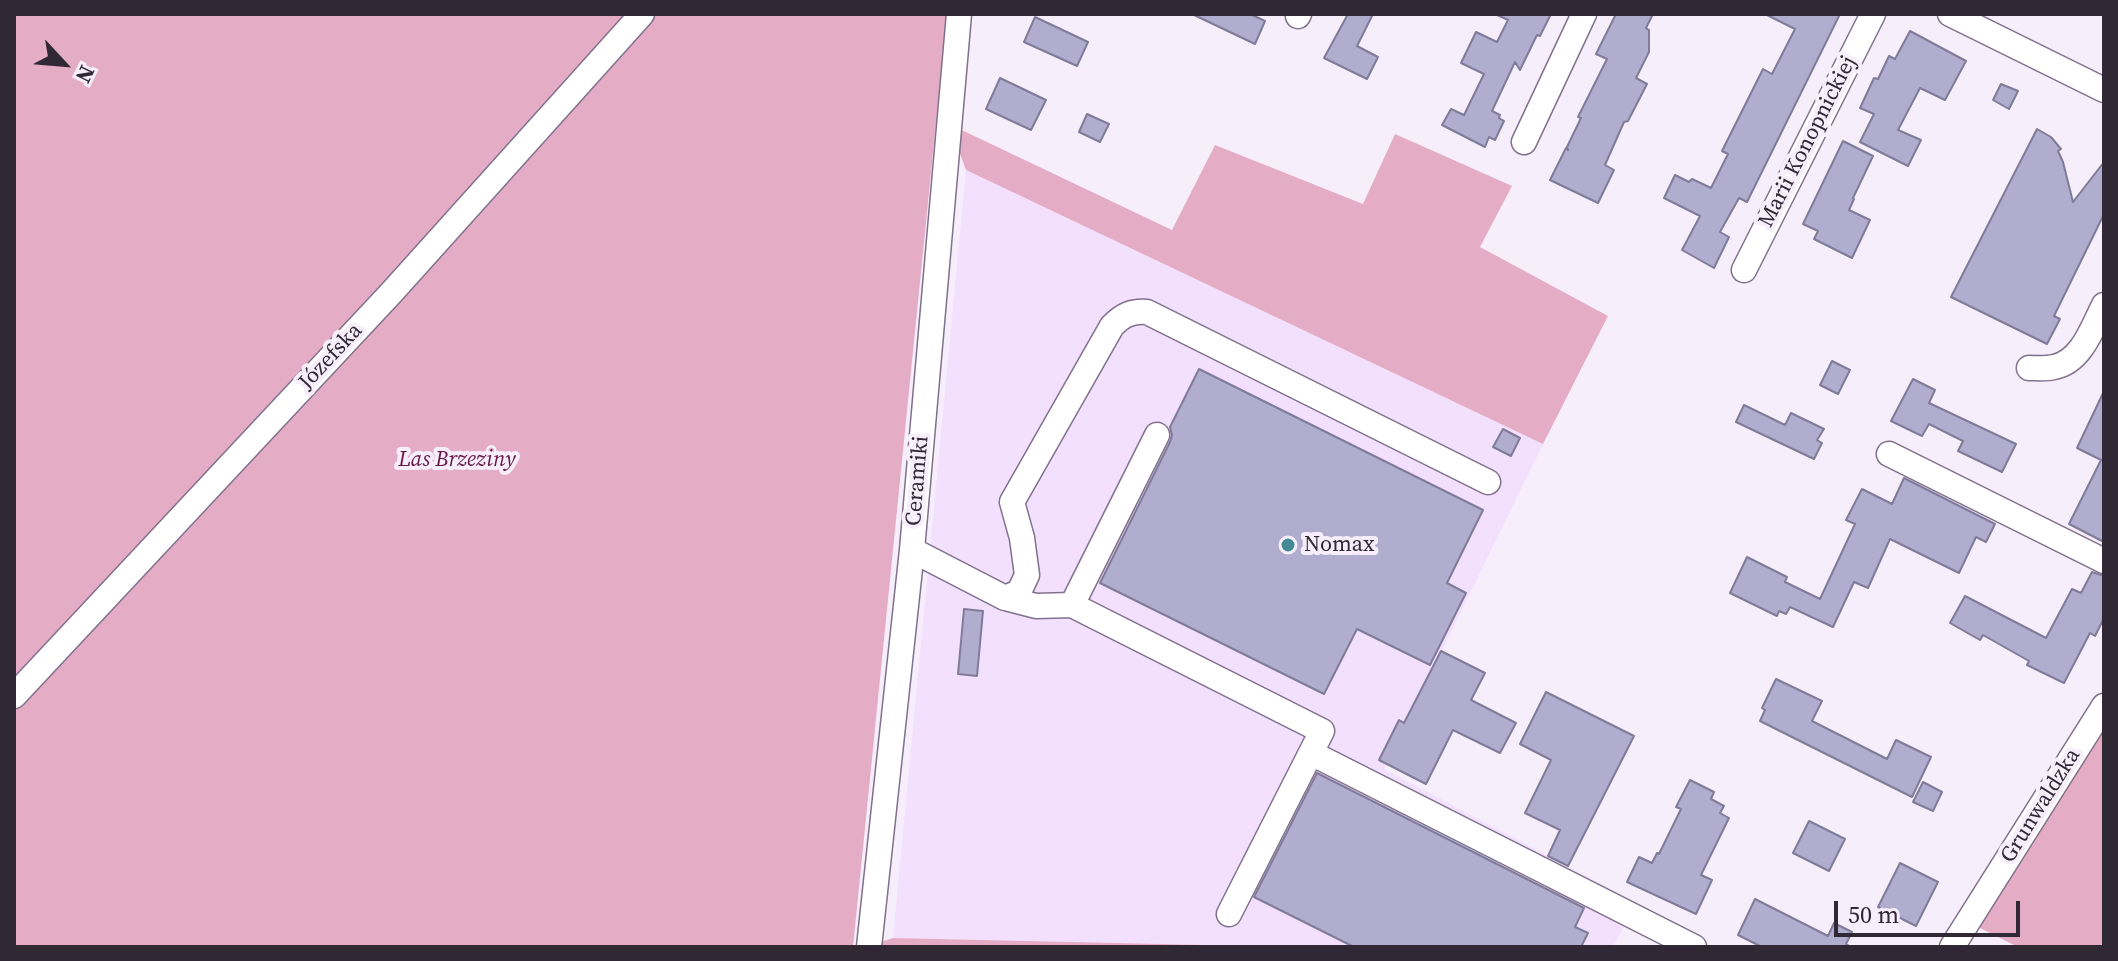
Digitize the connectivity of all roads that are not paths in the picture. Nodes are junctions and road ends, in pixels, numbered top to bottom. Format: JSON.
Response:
{"nodes":[{"id":1,"x":642,"y":14,"type":"edge"},
{"id":2,"x":959,"y":14,"type":"edge"},
{"id":3,"x":1584,"y":14,"type":"edge"},
{"id":4,"x":1873,"y":14,"type":"edge"},
{"id":5,"x":1950,"y":14,"type":"edge"},
{"id":6,"x":2104,"y":90,"type":"edge"},
{"id":7,"x":1524,"y":142,"type":"dead end"},
{"id":8,"x":1744,"y":270,"type":"dead end"},
{"id":9,"x":2104,"y":305,"type":"edge"},
{"id":10,"x":2029,"y":368,"type":"dead end"},
{"id":11,"x":1157,"y":435,"type":"dead end"},
{"id":12,"x":1889,"y":454,"type":"dead end"},
{"id":13,"x":1488,"y":482,"type":"dead end"},
{"id":14,"x":912,"y":550,"type":"junction"},
{"id":15,"x":2104,"y":561,"type":"edge"},
{"id":16,"x":1005,"y":598,"type":"junction"},
{"id":17,"x":1072,"y":605,"type":"junction"},
{"id":18,"x":14,"y":696,"type":"edge"},
{"id":19,"x":2104,"y":706,"type":"edge"},
{"id":20,"x":1311,"y":753,"type":"junction"},
{"id":21,"x":1229,"y":914,"type":"dead end"},
{"id":22,"x":869,"y":947,"type":"edge"},
{"id":23,"x":1694,"y":947,"type":"edge"},
{"id":24,"x":1952,"y":947,"type":"edge"}],
"edges":[{"from":1,"to":18,"type":"street","name":"Józefska"},
{"from":2,"to":14,"type":"street","name":"Ceramiki"},
{"from":3,"to":7,"type":"street"},
{"from":4,"to":8,"type":"street","name":"Marii Konopnickiej"},
{"from":5,"to":6,"type":"street"},
{"from":9,"to":10,"type":"street"},
{"from":11,"to":17,"type":"street"},
{"from":12,"to":15,"type":"street"},
{"from":13,"to":16,"type":"street"},
{"from":14,"to":16,"type":"street"},
{"from":14,"to":22,"type":"street","name":"Ceramiki"},
{"from":16,"to":17,"type":"street"},
{"from":17,"to":20,"type":"street"},
{"from":19,"to":24,"type":"street","name":"Grunwaldzka"},
{"from":20,"to":21,"type":"street"},
{"from":20,"to":23,"type":"street"}]}
